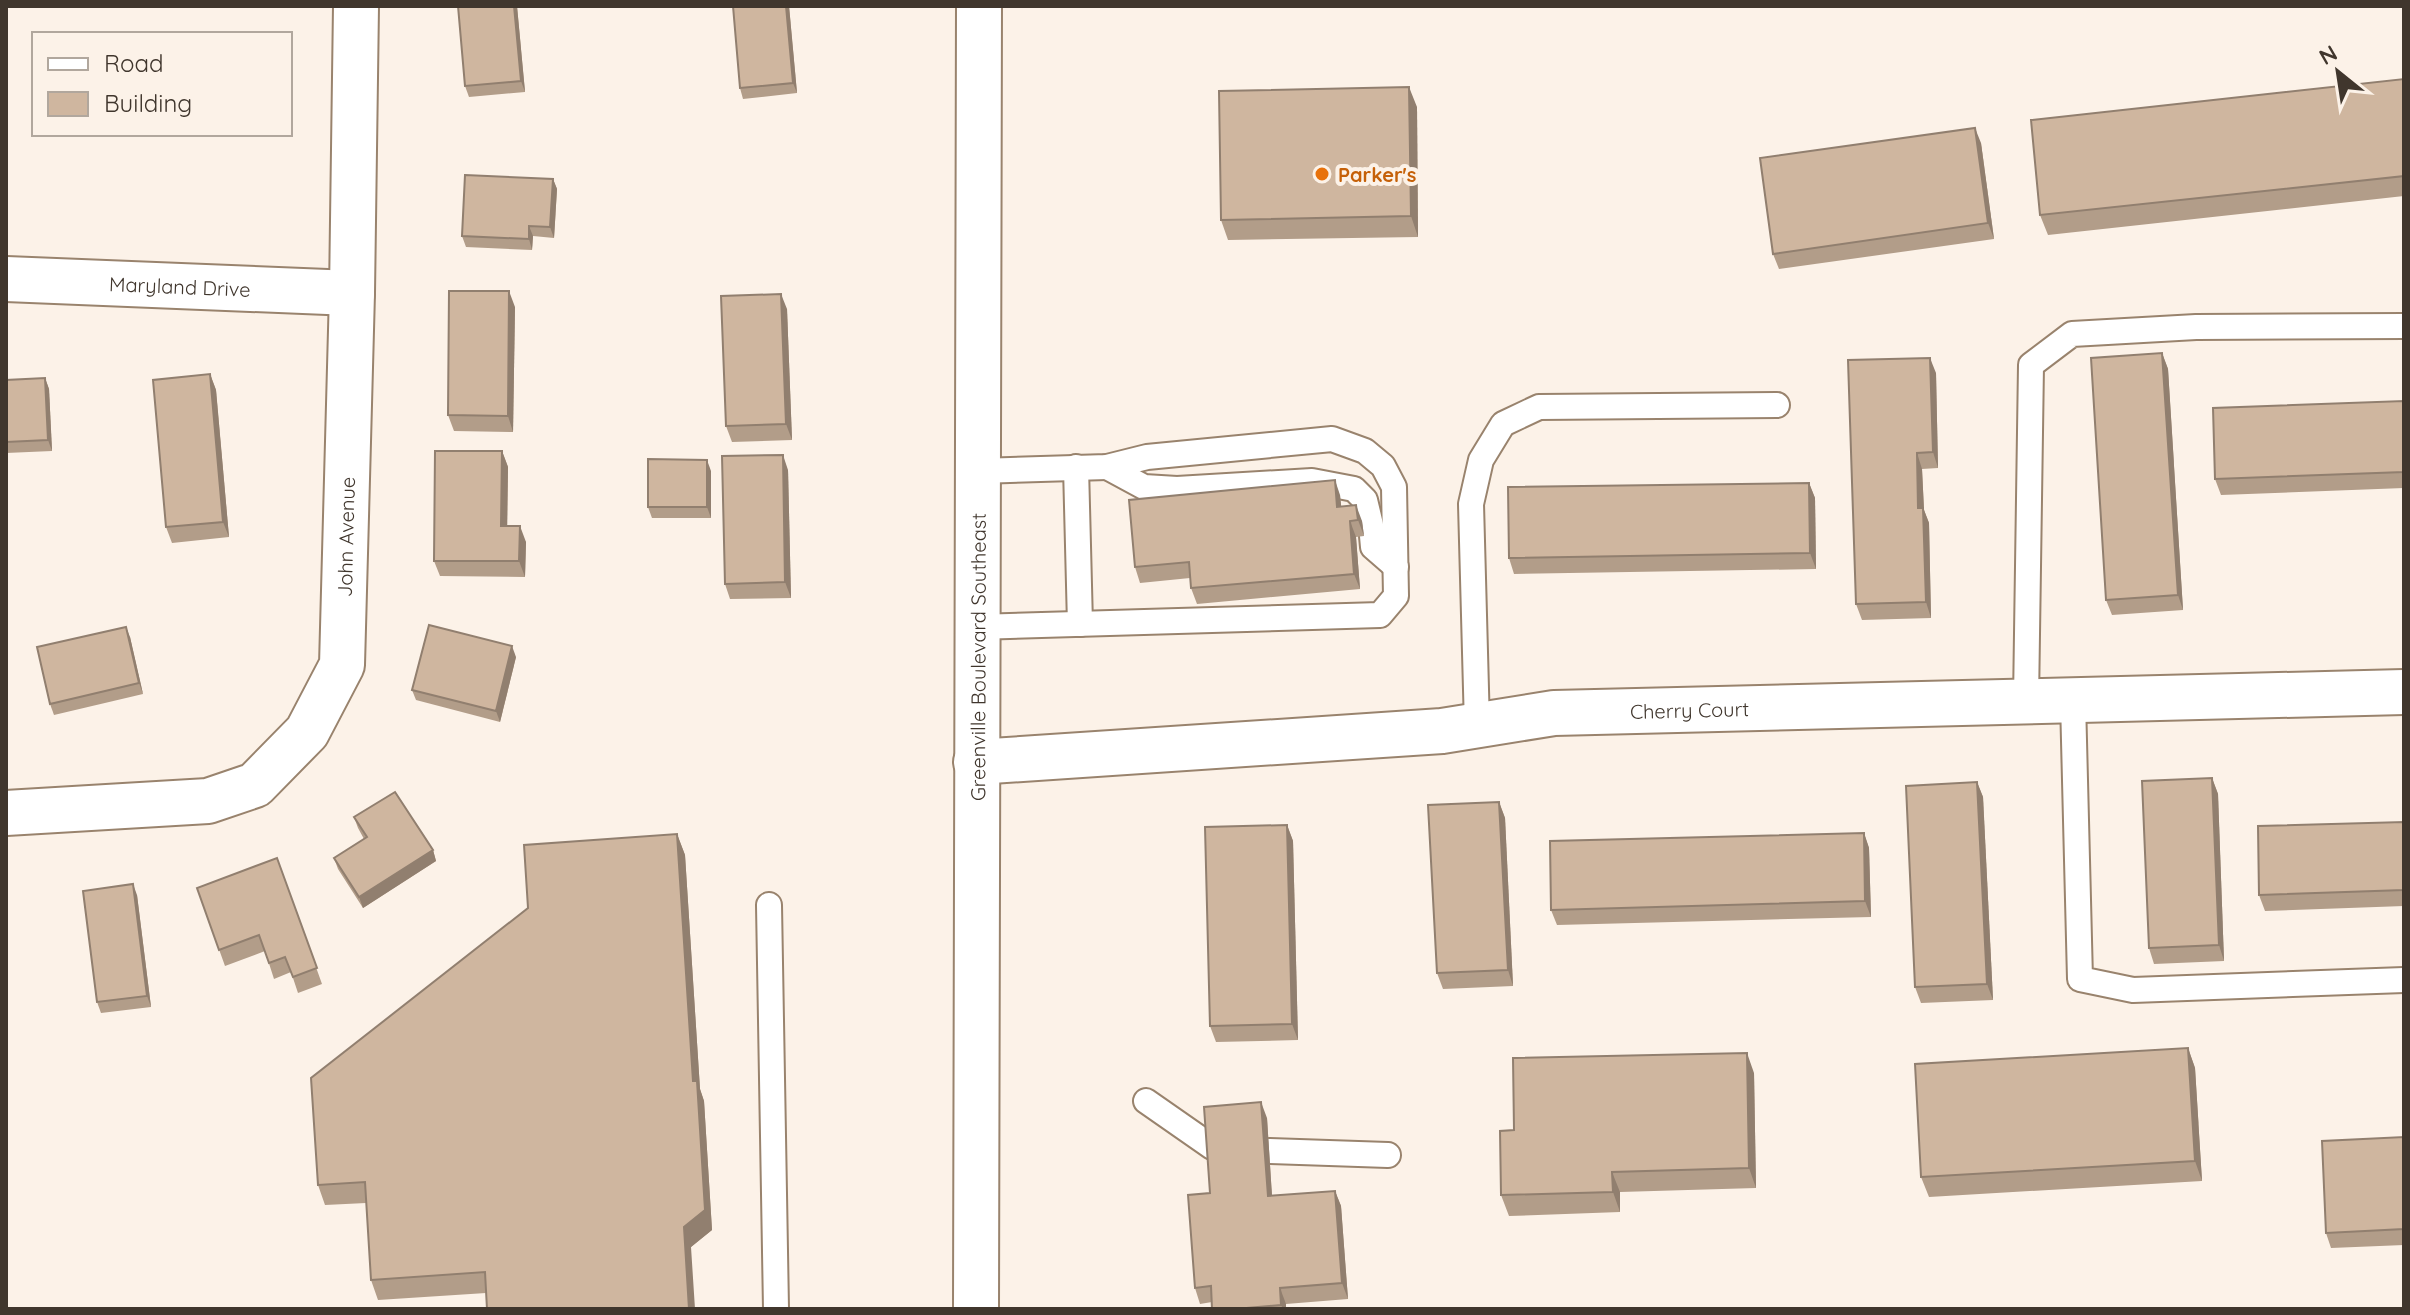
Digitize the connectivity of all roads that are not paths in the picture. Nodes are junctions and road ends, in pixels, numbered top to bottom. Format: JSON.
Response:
{"nodes":[{"id":1,"x":356,"y":6,"type":"edge"},
{"id":2,"x":979,"y":6,"type":"edge"},
{"id":3,"x":6,"y":279,"type":"edge"},
{"id":4,"x":352,"y":293,"type":"junction"},
{"id":5,"x":2404,"y":326,"type":"edge"},
{"id":6,"x":1777,"y":405,"type":"dead end"},
{"id":7,"x":1076,"y":467,"type":"junction"},
{"id":8,"x":1107,"y":467,"type":"junction"},
{"id":9,"x":979,"y":471,"type":"junction"},
{"id":10,"x":1396,"y":567,"type":"junction"},
{"id":11,"x":1080,"y":624,"type":"junction"},
{"id":12,"x":976,"y":627,"type":"junction"},
{"id":13,"x":2404,"y":692,"type":"edge"},
{"id":14,"x":2026,"y":701,"type":"junction"},
{"id":15,"x":2073,"y":701,"type":"junction"},
{"id":16,"x":1477,"y":726,"type":"junction"},
{"id":17,"x":976,"y":762,"type":"junction"},
{"id":18,"x":6,"y":813,"type":"edge"},
{"id":19,"x":769,"y":905,"type":"dead end"},
{"id":20,"x":2404,"y":980,"type":"edge"},
{"id":21,"x":1146,"y":1101,"type":"dead end"},
{"id":22,"x":1212,"y":1147,"type":"edge"},
{"id":23,"x":1269,"y":1151,"type":"dead end"},
{"id":24,"x":1388,"y":1155,"type":"dead end"},
{"id":25,"x":776,"y":1309,"type":"edge"},
{"id":26,"x":976,"y":1309,"type":"edge"}],
"edges":[{"from":1,"to":4,"type":"main road","name":"John Avenue"},
{"from":2,"to":9,"type":"main road","name":"Greenville Boulevard Southeast"},
{"from":3,"to":4,"type":"main road","name":"Maryland Drive"},
{"from":4,"to":18,"type":"main road","name":"John Avenue"},
{"from":5,"to":14,"type":"lane"},
{"from":6,"to":16,"type":"lane"},
{"from":7,"to":8,"type":"lane"},
{"from":7,"to":9,"type":"lane"},
{"from":7,"to":11,"type":"lane"},
{"from":8,"to":10,"type":"lane"},
{"from":8,"to":10,"type":"lane"},
{"from":9,"to":12,"type":"main road","name":"Greenville Boulevard Southeast"},
{"from":10,"to":11,"type":"lane"},
{"from":11,"to":12,"type":"lane"},
{"from":12,"to":17,"type":"main road","name":"Greenville Boulevard Southeast"},
{"from":13,"to":15,"type":"main road","name":"Cherry Court"},
{"from":14,"to":15,"type":"main road","name":"Cherry Court"},
{"from":14,"to":16,"type":"main road","name":"Cherry Court"},
{"from":15,"to":20,"type":"lane"},
{"from":16,"to":17,"type":"main road","name":"Cherry Court"},
{"from":17,"to":26,"type":"main road","name":"Greenville Boulevard Southeast"},
{"from":19,"to":25,"type":"lane"},
{"from":21,"to":22,"type":"lane"},
{"from":23,"to":24,"type":"lane"}]}
